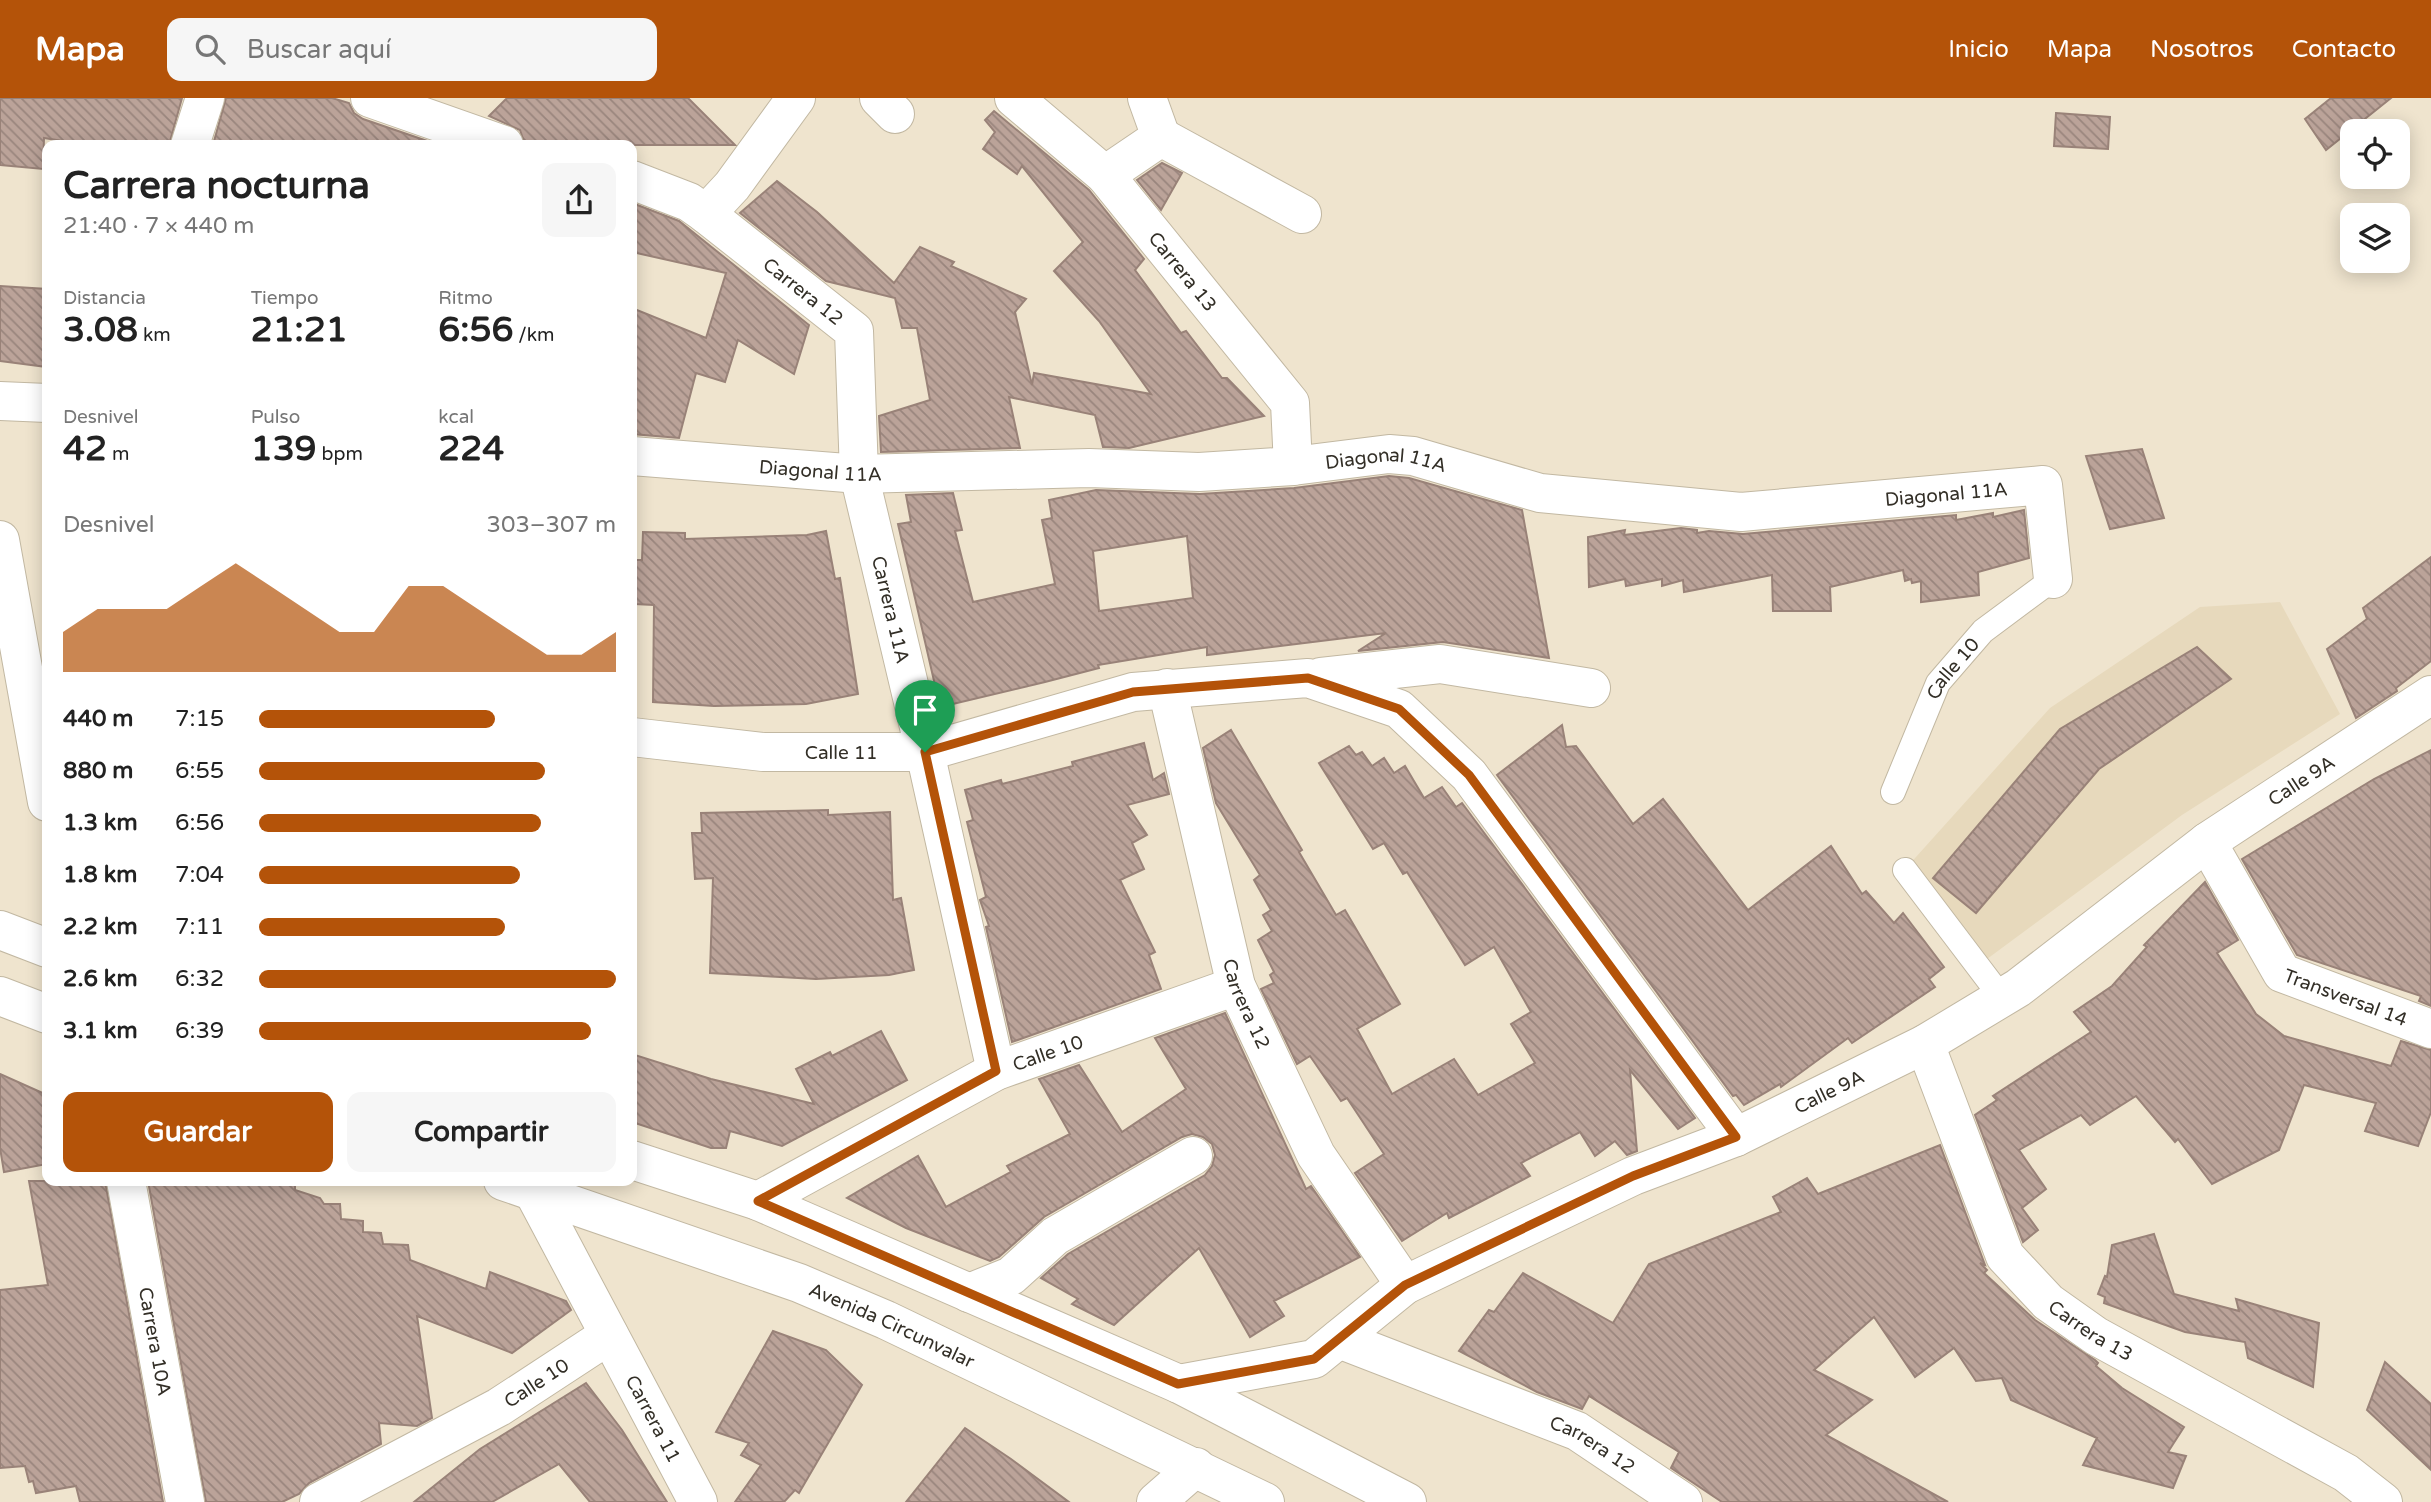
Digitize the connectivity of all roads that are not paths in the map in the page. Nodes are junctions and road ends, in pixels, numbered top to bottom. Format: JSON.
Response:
{"nodes":[{"id":1,"x":205,"y":98,"type":"edge"},
{"id":2,"x":370,"y":98,"type":"edge"},
{"id":3,"x":796,"y":98,"type":"edge"},
{"id":4,"x":1014,"y":98,"type":"edge"},
{"id":5,"x":1147,"y":98,"type":"edge"},
{"id":6,"x":425,"y":109,"type":"edge"},
{"id":7,"x":1161,"y":136,"type":"junction"},
{"id":8,"x":192,"y":140,"type":"edge"},
{"id":9,"x":493,"y":140,"type":"edge"},
{"id":10,"x":1105,"y":175,"type":"junction"},
{"id":11,"x":637,"y":182,"type":"edge"},
{"id":12,"x":706,"y":214,"type":"junction"},
{"id":13,"x":1302,"y":214,"type":"dead end"},
{"id":14,"x":0,"y":401,"type":"edge"},
{"id":15,"x":42,"y":403,"type":"edge"},
{"id":16,"x":637,"y":456,"type":"edge"},
{"id":17,"x":1293,"y":467,"type":"junction"},
{"id":18,"x":859,"y":474,"type":"junction"},
{"id":19,"x":0,"y":540,"type":"edge"},
{"id":20,"x":2053,"y":579,"type":"joint"},
{"id":21,"x":1308,"y":678,"type":"junction"},
{"id":22,"x":1167,"y":688,"type":"junction"},
{"id":23,"x":1591,"y":688,"type":"dead end"},
{"id":24,"x":2431,"y":695,"type":"edge"},
{"id":25,"x":637,"y":738,"type":"edge"},
{"id":26,"x":925,"y":752,"type":"junction"},
{"id":27,"x":42,"y":774,"type":"edge"},
{"id":28,"x":1893,"y":792,"type":"dead end"},
{"id":29,"x":2207,"y":842,"type":"junction"},
{"id":30,"x":1905,"y":870,"type":"dead end"},
{"id":31,"x":0,"y":930,"type":"edge"},
{"id":32,"x":42,"y":946,"type":"edge"},
{"id":33,"x":1236,"y":986,"type":"junction"},
{"id":34,"x":0,"y":996,"type":"edge"},
{"id":35,"x":2002,"y":998,"type":"junction"},
{"id":36,"x":42,"y":1012,"type":"edge"},
{"id":37,"x":2431,"y":1029,"type":"edge"},
{"id":38,"x":1926,"y":1044,"type":"junction"},
{"id":39,"x":996,"y":1071,"type":"junction"},
{"id":40,"x":1736,"y":1137,"type":"junction"},
{"id":41,"x":1193,"y":1156,"type":"dead end"},
{"id":42,"x":637,"y":1162,"type":"edge"},
{"id":43,"x":127,"y":1186,"type":"edge"},
{"id":44,"x":526,"y":1186,"type":"edge"},
{"id":45,"x":528,"y":1186,"type":"edge"},
{"id":46,"x":758,"y":1201,"type":"junction"},
{"id":47,"x":1405,"y":1285,"type":"junction"},
{"id":48,"x":969,"y":1293,"type":"junction"},
{"id":49,"x":609,"y":1335,"type":"junction"},
{"id":50,"x":1339,"y":1339,"type":"junction"},
{"id":51,"x":1178,"y":1384,"type":"junction"},
{"id":52,"x":1196,"y":1467,"type":"junction"},
{"id":53,"x":2337,"y":1488,"type":"edge"},
{"id":54,"x":185,"y":1502,"type":"edge"},
{"id":55,"x":319,"y":1502,"type":"edge"},
{"id":56,"x":698,"y":1502,"type":"edge"},
{"id":57,"x":1156,"y":1502,"type":"edge"},
{"id":58,"x":1265,"y":1502,"type":"edge"},
{"id":59,"x":1407,"y":1502,"type":"edge"},
{"id":60,"x":1683,"y":1502,"type":"edge"},
{"id":61,"x":2383,"y":1502,"type":"edge"}],
"edges":[{"from":1,"to":8,"type":"street"},
{"from":2,"to":6,"type":"street"},
{"from":3,"to":12,"type":"street"},
{"from":4,"to":10,"type":"street","name":"Carrera 13"},
{"from":5,"to":7,"type":"street"},
{"from":6,"to":9,"type":"street"},
{"from":7,"to":10,"type":"street"},
{"from":7,"to":13,"type":"street"},
{"from":10,"to":17,"type":"street","name":"Carrera 13"},
{"from":11,"to":12,"type":"street","name":"Carrera 12"},
{"from":12,"to":18,"type":"street","name":"Carrera 12"},
{"from":14,"to":15,"type":"street"},
{"from":16,"to":18,"type":"street","name":"Diagonal 11A"},
{"from":17,"to":18,"type":"street","name":"Diagonal 11A"},
{"from":17,"to":20,"type":"street","name":"Diagonal 11A"},
{"from":18,"to":26,"type":"street","name":"Carrera 11A"},
{"from":19,"to":27,"type":"street"},
{"from":20,"to":28,"type":"lane","name":"Calle 10"},
{"from":21,"to":22,"type":"street","name":"Calle 11"},
{"from":21,"to":23,"type":"street","name":"Calle 11"},
{"from":21,"to":40,"type":"street"},
{"from":22,"to":26,"type":"street","name":"Calle 11"},
{"from":22,"to":33,"type":"street","name":"Carrera 12"},
{"from":24,"to":29,"type":"street","name":"Calle 9A"},
{"from":25,"to":26,"type":"street","name":"Calle 11"},
{"from":26,"to":39,"type":"street","name":"Carrera 11A"},
{"from":29,"to":35,"type":"street","name":"Calle 9A"},
{"from":29,"to":37,"type":"street","name":"Transversal 14"},
{"from":30,"to":35,"type":"lane"},
{"from":31,"to":32,"type":"street"},
{"from":33,"to":39,"type":"street","name":"Calle 10"},
{"from":33,"to":47,"type":"street","name":"Carrera 12"},
{"from":34,"to":36,"type":"street"},
{"from":35,"to":38,"type":"street","name":"Calle 9A"},
{"from":38,"to":40,"type":"street","name":"Calle 9A"},
{"from":38,"to":53,"type":"street","name":"Carrera 13"},
{"from":39,"to":46,"type":"street","name":"Calle 10"},
{"from":40,"to":47,"type":"street","name":"Calle 9A"},
{"from":41,"to":48,"type":"street"},
{"from":42,"to":46,"type":"street"},
{"from":43,"to":54,"type":"street","name":"Carrera 10A"},
{"from":44,"to":49,"type":"street"},
{"from":45,"to":52,"type":"street","name":"Avenida Circunvalar"},
{"from":46,"to":48,"type":"street"},
{"from":47,"to":50,"type":"street","name":"Calle 9A"},
{"from":48,"to":51,"type":"street"},
{"from":49,"to":55,"type":"street","name":"Calle 10"},
{"from":49,"to":56,"type":"street","name":"Carrera 11"},
{"from":50,"to":51,"type":"street","name":"Calle 9A"},
{"from":50,"to":60,"type":"street","name":"Carrera 12"},
{"from":51,"to":59,"type":"street"},
{"from":52,"to":57,"type":"street"},
{"from":52,"to":58,"type":"street","name":"Avenida Circunvalar"},
{"from":53,"to":61,"type":"street","name":"Carrera 13"}]}
